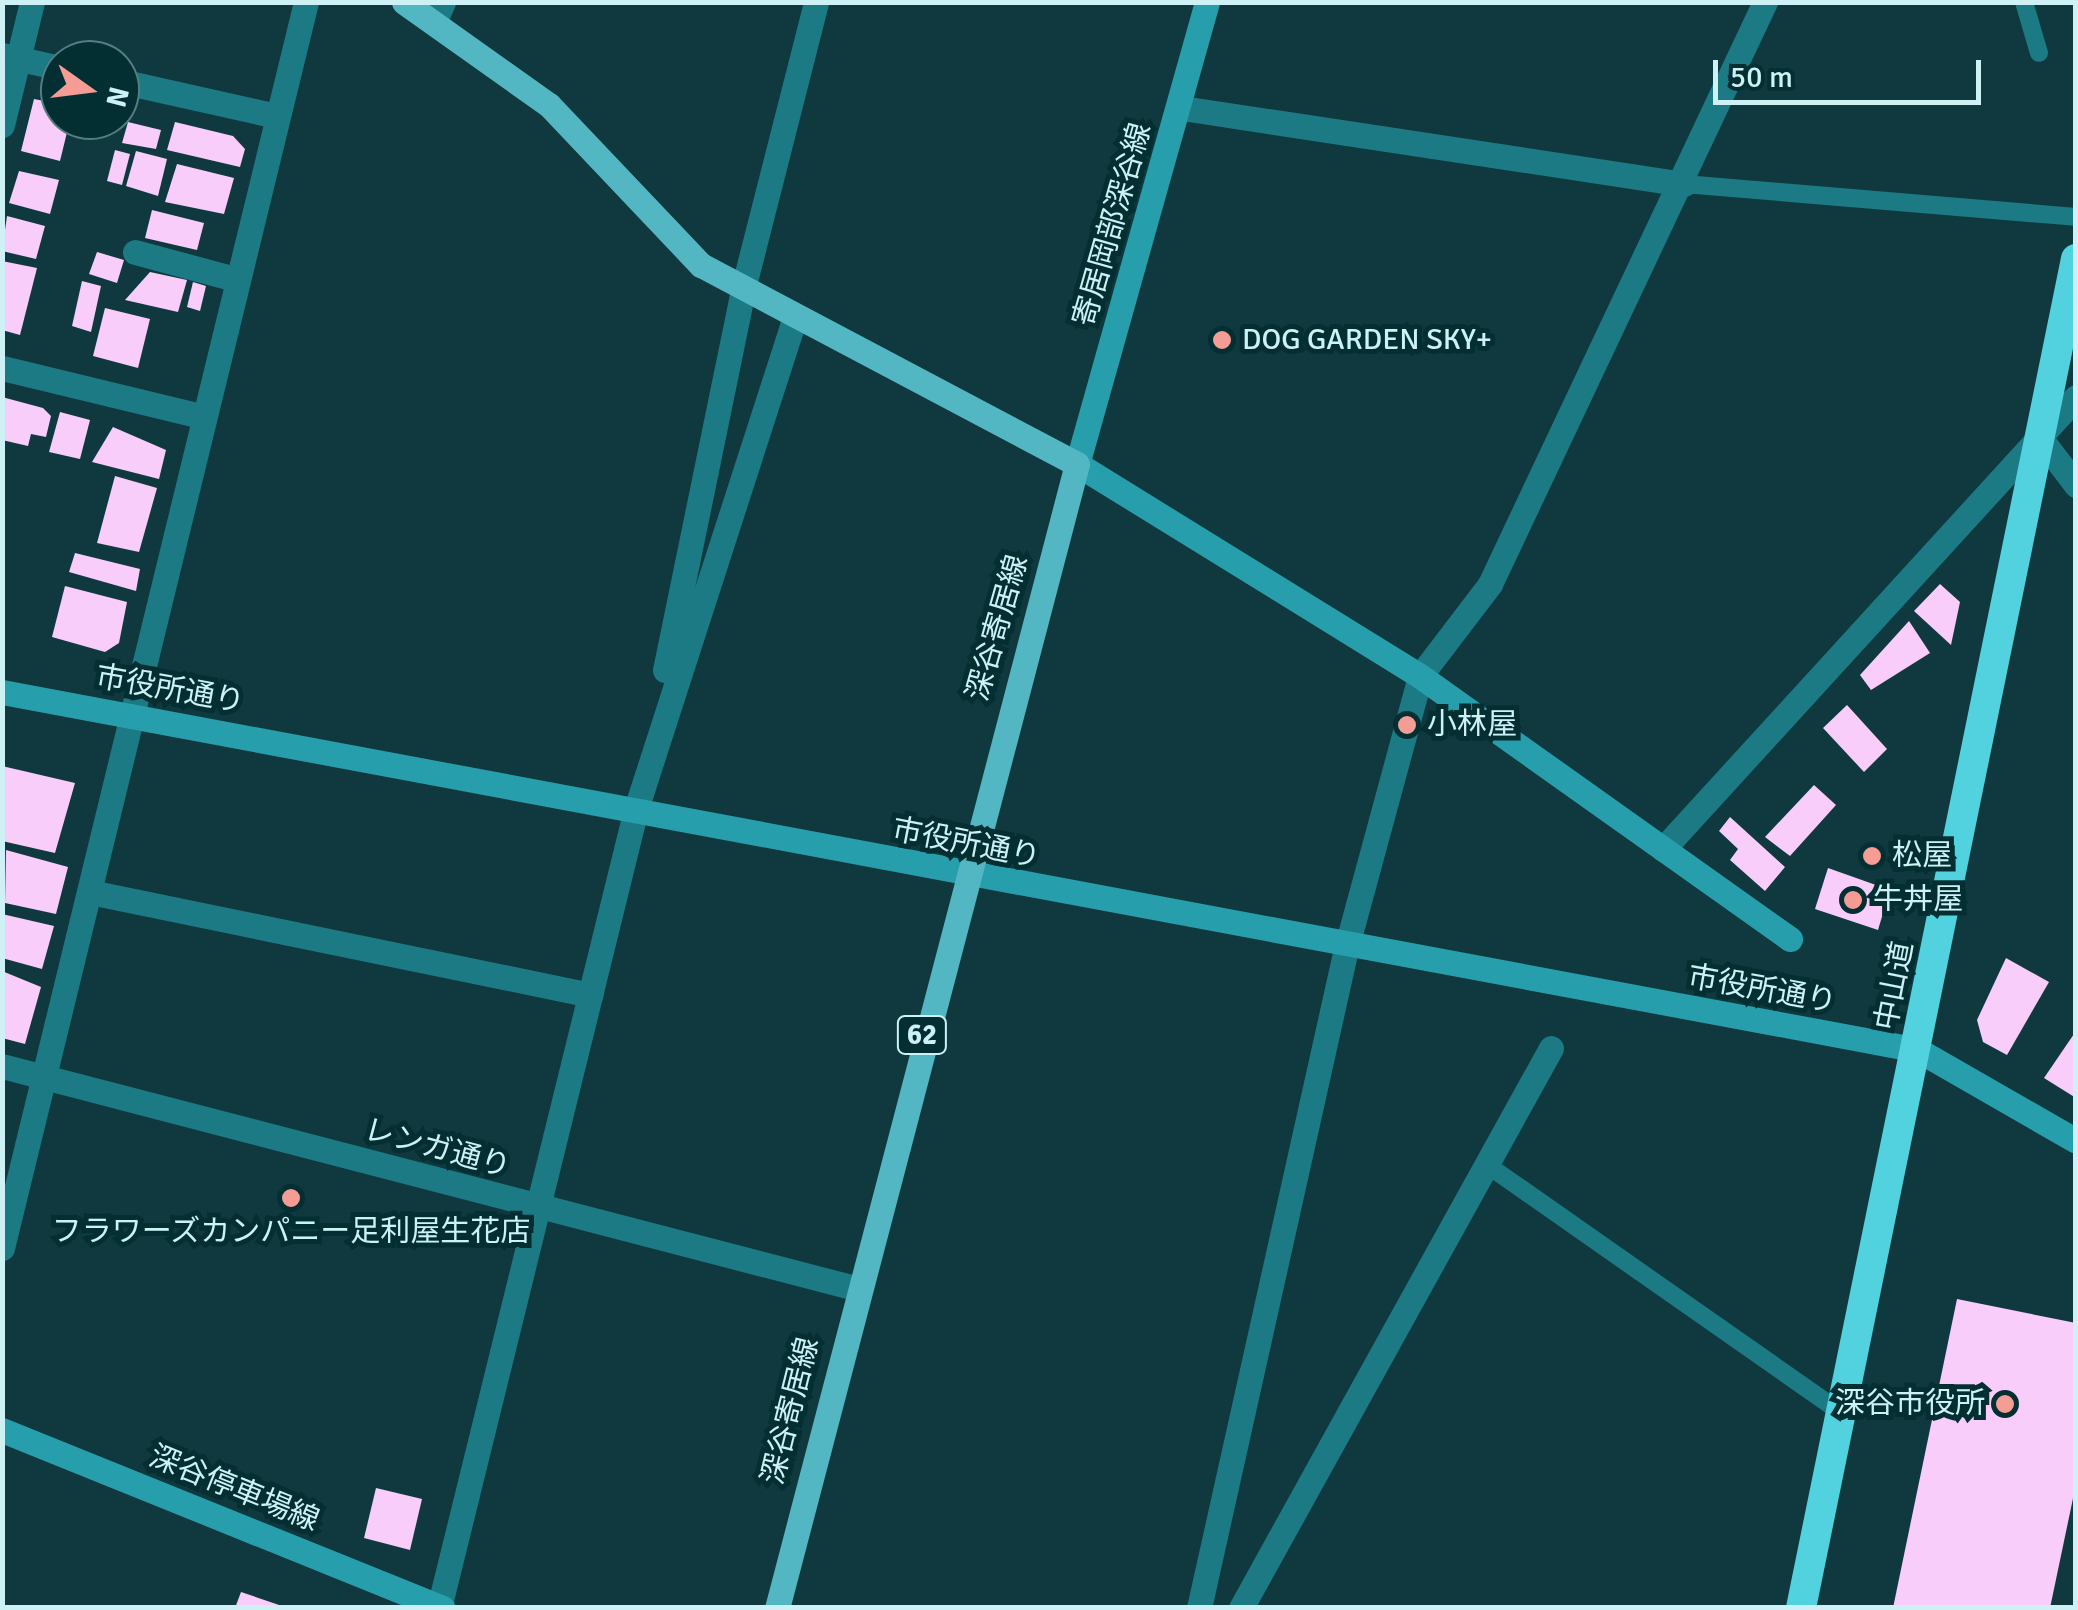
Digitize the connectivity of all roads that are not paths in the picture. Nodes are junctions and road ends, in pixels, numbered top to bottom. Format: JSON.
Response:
{"nodes":[{"id":1,"x":32,"y":2,"type":"edge"},
{"id":2,"x":306,"y":2,"type":"edge"},
{"id":3,"x":404,"y":2,"type":"edge"},
{"id":4,"x":816,"y":2,"type":"edge"},
{"id":5,"x":1207,"y":2,"type":"edge"},
{"id":6,"x":1765,"y":2,"type":"edge"},
{"id":7,"x":2024,"y":2,"type":"edge"},
{"id":8,"x":439,"y":10,"type":"edge"},
{"id":9,"x":2040,"y":53,"type":"dead end"},
{"id":10,"x":10,"y":57,"type":"edge"},
{"id":11,"x":40,"y":64,"type":"edge"},
{"id":12,"x":140,"y":85,"type":"edge"},
{"id":13,"x":1182,"y":108,"type":"junction"},
{"id":14,"x":276,"y":116,"type":"junction"},
{"id":15,"x":2,"y":125,"type":"edge"},
{"id":16,"x":1684,"y":184,"type":"junction"},
{"id":17,"x":2076,"y":217,"type":"edge"},
{"id":18,"x":135,"y":252,"type":"dead end"},
{"id":19,"x":2076,"y":260,"type":"edge"},
{"id":20,"x":235,"y":279,"type":"junction"},
{"id":21,"x":743,"y":289,"type":"junction"},
{"id":22,"x":794,"y":320,"type":"junction"},
{"id":23,"x":2,"y":368,"type":"edge"},
{"id":24,"x":2076,"y":398,"type":"edge"},
{"id":25,"x":200,"y":416,"type":"junction"},
{"id":26,"x":2041,"y":439,"type":"junction"},
{"id":27,"x":1077,"y":464,"type":"junction"},
{"id":28,"x":2076,"y":486,"type":"edge"},
{"id":29,"x":1420,"y":676,"type":"junction"},
{"id":30,"x":2,"y":692,"type":"edge"},
{"id":31,"x":132,"y":716,"type":"junction"},
{"id":32,"x":636,"y":809,"type":"junction"},
{"id":33,"x":1663,"y":849,"type":"junction"},
{"id":34,"x":962,"y":878,"type":"junction"},
{"id":35,"x":90,"y":892,"type":"junction"},
{"id":36,"x":1790,"y":939,"type":"dead end"},
{"id":37,"x":1346,"y":948,"type":"junction"},
{"id":38,"x":591,"y":996,"type":"junction"},
{"id":39,"x":1551,"y":1048,"type":"dead end"},
{"id":40,"x":1918,"y":1050,"type":"junction"},
{"id":41,"x":2,"y":1066,"type":"edge"},
{"id":42,"x":45,"y":1077,"type":"junction"},
{"id":43,"x":2076,"y":1141,"type":"edge"},
{"id":44,"x":1486,"y":1164,"type":"junction"},
{"id":45,"x":538,"y":1210,"type":"junction"},
{"id":46,"x":2,"y":1248,"type":"edge"},
{"id":47,"x":856,"y":1288,"type":"junction"},
{"id":48,"x":1842,"y":1413,"type":"junction"},
{"id":49,"x":2,"y":1430,"type":"edge"},
{"id":50,"x":440,"y":1607,"type":"edge"},
{"id":51,"x":776,"y":1608,"type":"edge"},
{"id":52,"x":1199,"y":1608,"type":"edge"},
{"id":53,"x":1241,"y":1608,"type":"edge"},
{"id":54,"x":1800,"y":1608,"type":"edge"}],
"edges":[{"from":1,"to":10,"type":"street"},
{"from":2,"to":14,"type":"street"},
{"from":3,"to":8,"type":"main road"},
{"from":4,"to":21,"type":"street"},
{"from":5,"to":13,"type":"street","name":"寄居岡部深谷線"},
{"from":6,"to":16,"type":"street"},
{"from":7,"to":9,"type":"lane"},
{"from":8,"to":21,"type":"main road"},
{"from":10,"to":11,"type":"street"},
{"from":10,"to":15,"type":"street"},
{"from":12,"to":14,"type":"street"},
{"from":13,"to":16,"type":"street"},
{"from":13,"to":27,"type":"street","name":"寄居岡部深谷線"},
{"from":14,"to":20,"type":"street"},
{"from":16,"to":17,"type":"lane"},
{"from":16,"to":29,"type":"street"},
{"from":18,"to":20,"type":"street"},
{"from":19,"to":26,"type":"highway","name":"中山道"},
{"from":20,"to":25,"type":"street"},
{"from":21,"to":22,"type":"main road"},
{"from":21,"to":32,"type":"street"},
{"from":22,"to":27,"type":"main road"},
{"from":22,"to":32,"type":"street"},
{"from":23,"to":25,"type":"street"},
{"from":24,"to":26,"type":"street"},
{"from":25,"to":31,"type":"street"},
{"from":26,"to":28,"type":"street"},
{"from":26,"to":33,"type":"street"},
{"from":26,"to":40,"type":"highway","name":"中山道"},
{"from":27,"to":29,"type":"street"},
{"from":27,"to":34,"type":"main road","name":"深谷寄居線","number":"62"},
{"from":29,"to":33,"type":"street"},
{"from":29,"to":37,"type":"street"},
{"from":30,"to":31,"type":"street","name":"市役所通り"},
{"from":31,"to":32,"type":"street","name":"市役所通り"},
{"from":31,"to":35,"type":"street"},
{"from":32,"to":34,"type":"street","name":"市役所通り"},
{"from":32,"to":38,"type":"street"},
{"from":33,"to":36,"type":"street"},
{"from":34,"to":37,"type":"street","name":"市役所通り"},
{"from":34,"to":47,"type":"main road","name":"深谷寄居線","number":"62"},
{"from":35,"to":38,"type":"street"},
{"from":35,"to":42,"type":"street"},
{"from":37,"to":40,"type":"street","name":"市役所通り"},
{"from":37,"to":52,"type":"street"},
{"from":38,"to":45,"type":"street"},
{"from":39,"to":44,"type":"street"},
{"from":40,"to":43,"type":"street","name":"市役所通り"},
{"from":40,"to":48,"type":"highway","name":"中山道"},
{"from":41,"to":42,"type":"street","name":"レンガ通り"},
{"from":42,"to":45,"type":"street","name":"レンガ通り"},
{"from":42,"to":46,"type":"street"},
{"from":44,"to":48,"type":"lane"},
{"from":44,"to":53,"type":"street"},
{"from":45,"to":47,"type":"street","name":"レンガ通り"},
{"from":45,"to":50,"type":"street"},
{"from":47,"to":51,"type":"main road","name":"深谷寄居線","number":"62"},
{"from":48,"to":54,"type":"highway","name":"中山道"},
{"from":49,"to":50,"type":"street","name":"深谷停車場線"}]}
